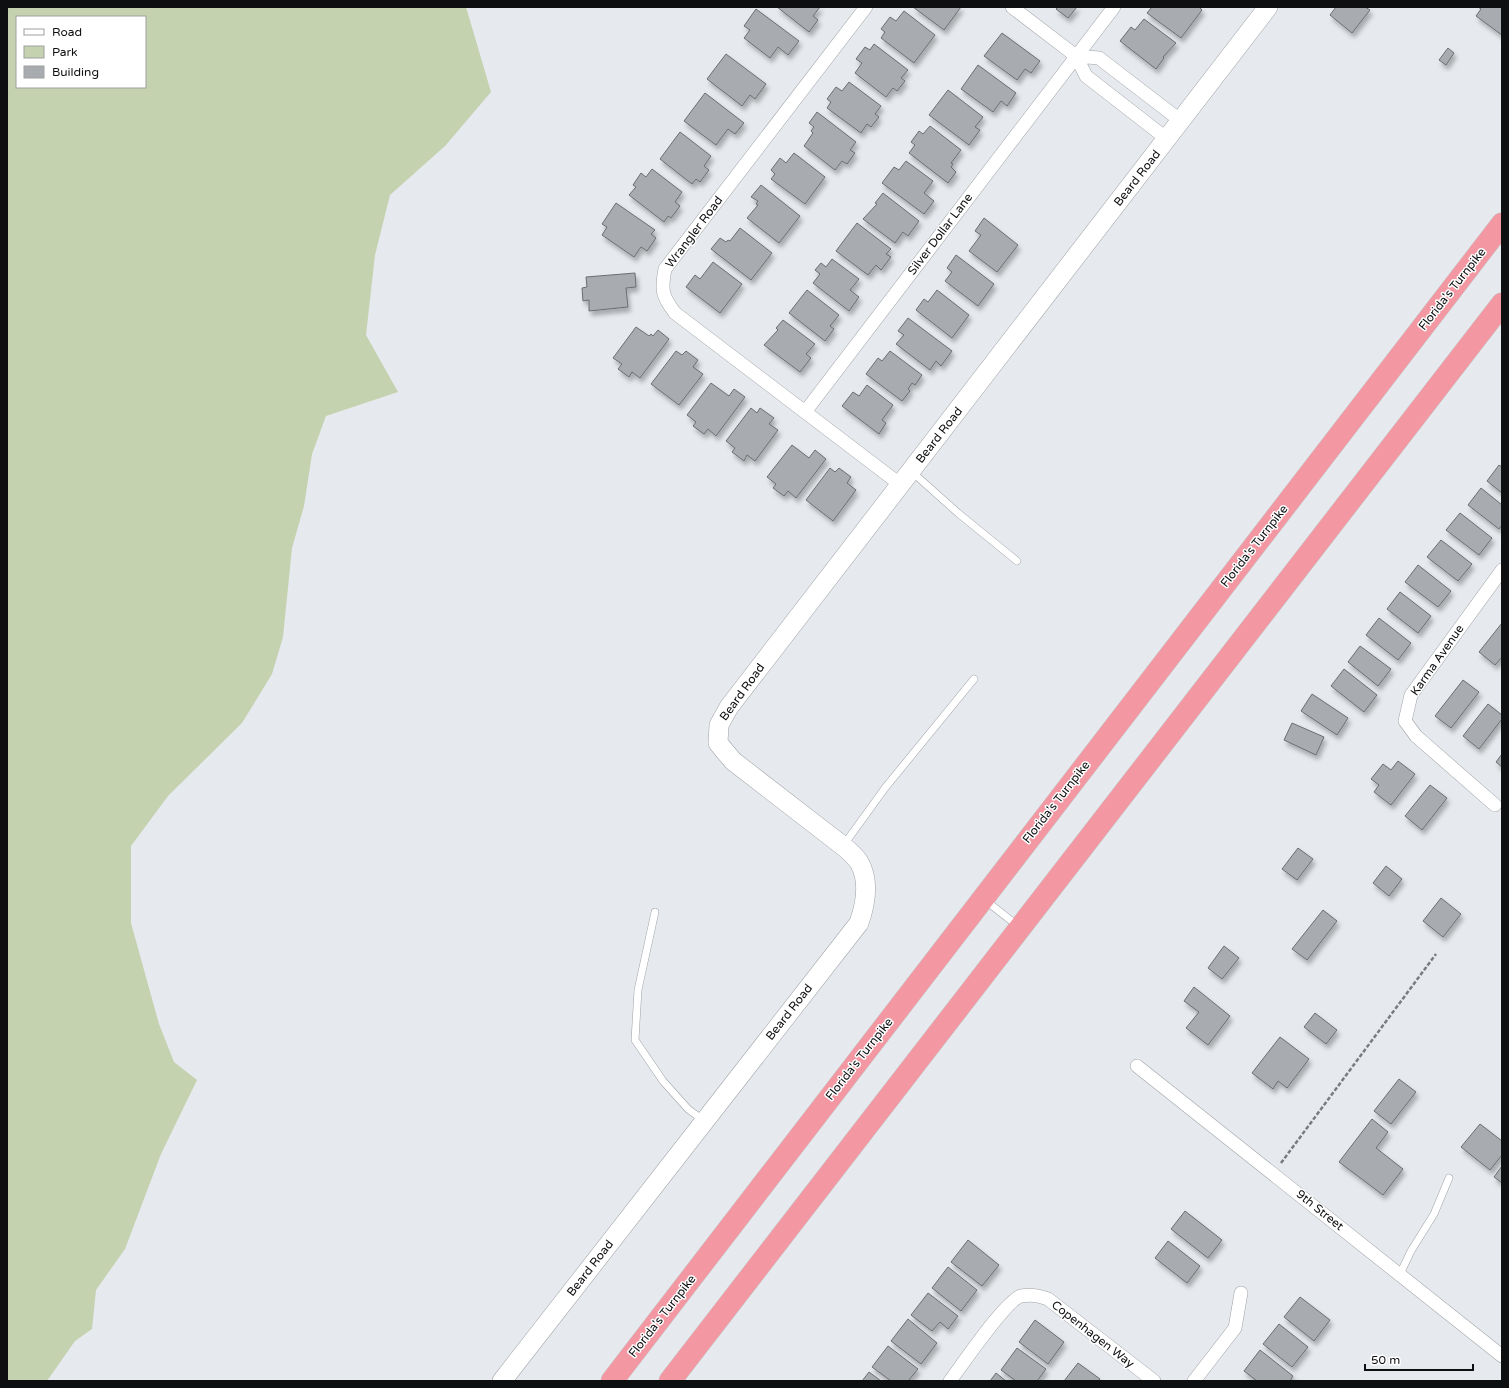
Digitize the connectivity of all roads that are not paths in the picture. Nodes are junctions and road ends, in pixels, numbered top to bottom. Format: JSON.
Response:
{"nodes":[{"id":1,"x":866,"y":7,"type":"edge"},
{"id":2,"x":1012,"y":7,"type":"edge"},
{"id":3,"x":1114,"y":7,"type":"edge"},
{"id":4,"x":1268,"y":7,"type":"edge"},
{"id":5,"x":1076,"y":56,"type":"junction"},
{"id":6,"x":1140,"y":90,"type":"junction"},
{"id":7,"x":1127,"y":107,"type":"junction"},
{"id":8,"x":1181,"y":121,"type":"junction"},
{"id":9,"x":1167,"y":139,"type":"junction"},
{"id":10,"x":1502,"y":224,"type":"edge"},
{"id":11,"x":1502,"y":304,"type":"edge"},
{"id":12,"x":805,"y":412,"type":"junction"},
{"id":13,"x":906,"y":478,"type":"junction"},
{"id":14,"x":1018,"y":561,"type":"dead end"},
{"id":15,"x":1499,"y":579,"type":"edge"},
{"id":16,"x":974,"y":679,"type":"dead end"},
{"id":17,"x":1495,"y":805,"type":"dead end"},
{"id":18,"x":843,"y":846,"type":"junction"},
{"id":19,"x":982,"y":898,"type":"junction"},
{"id":20,"x":655,"y":912,"type":"dead end"},
{"id":21,"x":1019,"y":927,"type":"junction"},
{"id":22,"x":1137,"y":1066,"type":"dead end"},
{"id":23,"x":704,"y":1121,"type":"junction"},
{"id":24,"x":1449,"y":1178,"type":"dead end"},
{"id":25,"x":1400,"y":1274,"type":"junction"},
{"id":26,"x":1241,"y":1293,"type":"dead end"},
{"id":27,"x":1502,"y":1356,"type":"edge"},
{"id":28,"x":502,"y":1381,"type":"edge"},
{"id":29,"x":612,"y":1381,"type":"edge"},
{"id":30,"x":670,"y":1381,"type":"edge"},
{"id":31,"x":950,"y":1381,"type":"edge"},
{"id":32,"x":1154,"y":1381,"type":"edge"},
{"id":33,"x":1194,"y":1381,"type":"edge"}],
"edges":[{"from":1,"to":12,"type":"street","name":"Wrangler Road"},
{"from":2,"to":5,"type":"street"},
{"from":3,"to":5,"type":"street","name":"Silver Dollar Lane"},
{"from":4,"to":8,"type":"street","name":"Beard Road"},
{"from":5,"to":6,"type":"street"},
{"from":5,"to":7,"type":"street"},
{"from":5,"to":12,"type":"street","name":"Silver Dollar Lane"},
{"from":6,"to":7,"type":"street"},
{"from":6,"to":8,"type":"street"},
{"from":7,"to":9,"type":"street"},
{"from":8,"to":9,"type":"street","name":"Beard Road"},
{"from":9,"to":13,"type":"street","name":"Beard Road"},
{"from":10,"to":19,"type":"highway","name":"Florida's Turnpike"},
{"from":11,"to":21,"type":"highway"},
{"from":12,"to":13,"type":"street","name":"Wrangler Road"},
{"from":13,"to":14,"type":"lane"},
{"from":13,"to":18,"type":"street","name":"Beard Road"},
{"from":15,"to":17,"type":"street","name":"Karma Avenue"},
{"from":16,"to":18,"type":"lane"},
{"from":18,"to":23,"type":"street","name":"Beard Road"},
{"from":19,"to":21,"type":"lane"},
{"from":19,"to":29,"type":"highway","name":"Florida's Turnpike"},
{"from":20,"to":23,"type":"lane"},
{"from":21,"to":30,"type":"highway"},
{"from":22,"to":25,"type":"street","name":"9th Street"},
{"from":23,"to":28,"type":"street","name":"Beard Road"},
{"from":24,"to":25,"type":"lane"},
{"from":25,"to":27,"type":"street","name":"9th Street"},
{"from":26,"to":33,"type":"street"},
{"from":31,"to":32,"type":"street","name":"Copenhagen Way"}]}
